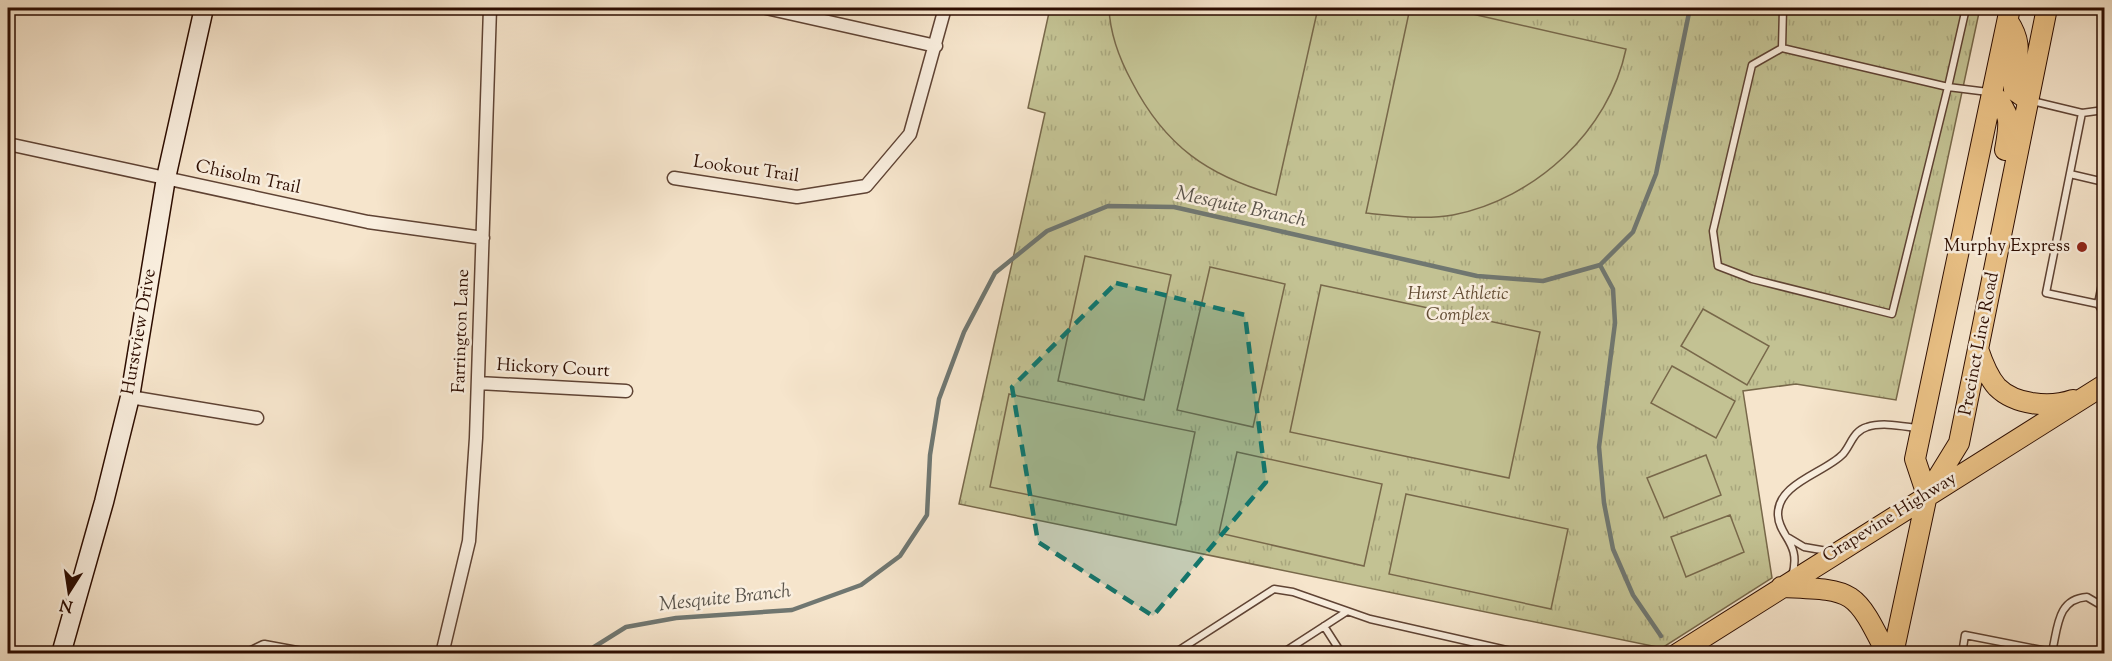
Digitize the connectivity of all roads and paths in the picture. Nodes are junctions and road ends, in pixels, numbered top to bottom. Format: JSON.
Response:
{"nodes":[{"id":1,"x":204,"y":8,"type":"edge"},
{"id":2,"x":490,"y":8,"type":"edge"},
{"id":3,"x":766,"y":8,"type":"edge"},
{"id":4,"x":945,"y":8,"type":"edge"},
{"id":5,"x":1783,"y":8,"type":"edge"},
{"id":6,"x":1966,"y":8,"type":"edge"},
{"id":7,"x":2047,"y":8,"type":"edge"},
{"id":8,"x":2009,"y":14,"type":"edge"},
{"id":9,"x":936,"y":46,"type":"junction"},
{"id":10,"x":1782,"y":48,"type":"junction"},
{"id":11,"x":1948,"y":87,"type":"junction"},
{"id":12,"x":1992,"y":93,"type":"junction"},
{"id":13,"x":2028,"y":100,"type":"junction"},
{"id":14,"x":2104,"y":110,"type":"edge"},
{"id":15,"x":2082,"y":113,"type":"junction"},
{"id":16,"x":8,"y":144,"type":"edge"},
{"id":17,"x":2104,"y":170,"type":"edge"},
{"id":18,"x":2070,"y":174,"type":"junction"},
{"id":19,"x":166,"y":178,"type":"junction"},
{"id":20,"x":674,"y":178,"type":"dead end"},
{"id":21,"x":2103,"y":181,"type":"edge"},
{"id":22,"x":2007,"y":208,"type":"junction"},
{"id":23,"x":483,"y":238,"type":"junction"},
{"id":24,"x":2104,"y":274,"type":"edge"},
{"id":25,"x":2098,"y":304,"type":"junction"},
{"id":26,"x":2104,"y":314,"type":"edge"},
{"id":27,"x":1978,"y":349,"type":"junction"},
{"id":28,"x":478,"y":383,"type":"junction"},
{"id":29,"x":2098,"y":388,"type":"edge"},
{"id":30,"x":626,"y":391,"type":"dead end"},
{"id":31,"x":130,"y":397,"type":"junction"},
{"id":32,"x":257,"y":418,"type":"dead end"},
{"id":33,"x":1921,"y":428,"type":"junction"},
{"id":34,"x":1927,"y":495,"type":"junction"},
{"id":35,"x":1788,"y":538,"type":"junction"},
{"id":36,"x":1840,"y":550,"type":"junction"},
{"id":37,"x":1785,"y":585,"type":"junction"},
{"id":38,"x":2104,"y":607,"type":"edge"},
{"id":39,"x":1346,"y":612,"type":"junction"},
{"id":40,"x":1324,"y":626,"type":"junction"},
{"id":41,"x":2104,"y":643,"type":"edge"},
{"id":42,"x":2052,"y":652,"type":"junction"},
{"id":43,"x":1176,"y":653,"type":"edge"},
{"id":44,"x":61,"y":654,"type":"edge"},
{"id":45,"x":250,"y":654,"type":"edge"},
{"id":46,"x":302,"y":654,"type":"edge"},
{"id":47,"x":442,"y":654,"type":"edge"},
{"id":48,"x":1281,"y":654,"type":"edge"},
{"id":49,"x":1342,"y":654,"type":"edge"},
{"id":50,"x":1524,"y":654,"type":"edge"},
{"id":51,"x":1677,"y":654,"type":"edge"},
{"id":52,"x":1887,"y":654,"type":"edge"},
{"id":53,"x":1893,"y":654,"type":"edge"},
{"id":54,"x":1962,"y":654,"type":"edge"},
{"id":55,"x":2062,"y":654,"type":"edge"},
{"id":56,"x":2099,"y":654,"type":"edge"}],
"edges":[{"from":1,"to":19,"type":"street","name":"Hurstview Drive"},
{"from":2,"to":23,"type":"street","name":"Farrington Lane"},
{"from":3,"to":9,"type":"street"},
{"from":4,"to":9,"type":"street","name":"Lookout Trail"},
{"from":5,"to":10,"type":"lane"},
{"from":6,"to":11,"type":"lane"},
{"from":7,"to":13,"type":"main road","name":"Precinct Line Road"},
{"from":8,"to":12,"type":"main road"},
{"from":8,"to":13,"type":"main road"},
{"from":9,"to":20,"type":"street","name":"Lookout Trail"},
{"from":10,"to":11,"type":"lane"},
{"from":10,"to":11,"type":"lane"},
{"from":11,"to":12,"type":"lane"},
{"from":12,"to":22,"type":"main road"},
{"from":12,"to":33,"type":"main road"},
{"from":13,"to":15,"type":"lane"},
{"from":13,"to":22,"type":"main road","name":"Precinct Line Road"},
{"from":14,"to":15,"type":"lane"},
{"from":15,"to":18,"type":"lane"},
{"from":16,"to":19,"type":"street","name":"Chisolm Trail"},
{"from":17,"to":21,"type":"lane"},
{"from":18,"to":21,"type":"lane"},
{"from":18,"to":25,"type":"lane"},
{"from":19,"to":23,"type":"street","name":"Chisolm Trail"},
{"from":19,"to":31,"type":"street","name":"Hurstview Drive"},
{"from":22,"to":27,"type":"main road","name":"Precinct Line Road"},
{"from":23,"to":28,"type":"street","name":"Farrington Lane"},
{"from":24,"to":25,"type":"lane"},
{"from":25,"to":26,"type":"lane"},
{"from":27,"to":29,"type":"main road"},
{"from":27,"to":34,"type":"main road","name":"Precinct Line Road"},
{"from":28,"to":30,"type":"street","name":"Hickory Court"},
{"from":28,"to":47,"type":"street","name":"Farrington Lane"},
{"from":29,"to":34,"type":"main road","name":"Grapevine Highway"},
{"from":31,"to":32,"type":"street"},
{"from":31,"to":44,"type":"street","name":"Hurstview Drive"},
{"from":33,"to":34,"type":"main road"},
{"from":33,"to":35,"type":"lane"},
{"from":34,"to":36,"type":"main road","name":"Grapevine Highway"},
{"from":34,"to":53,"type":"main road","name":"Precinct Line Road"},
{"from":35,"to":36,"type":"lane"},
{"from":35,"to":37,"type":"lane"},
{"from":36,"to":37,"type":"main road","name":"Grapevine Highway"},
{"from":37,"to":51,"type":"main road","name":"Grapevine Highway"},
{"from":37,"to":52,"type":"main road"},
{"from":38,"to":42,"type":"lane"},
{"from":39,"to":40,"type":"lane"},
{"from":39,"to":43,"type":"lane"},
{"from":39,"to":50,"type":"lane"},
{"from":40,"to":48,"type":"lane"},
{"from":40,"to":49,"type":"lane"},
{"from":41,"to":56,"type":"lane"},
{"from":42,"to":54,"type":"lane"},
{"from":42,"to":55,"type":"lane"},
{"from":45,"to":46,"type":"street"}]}
